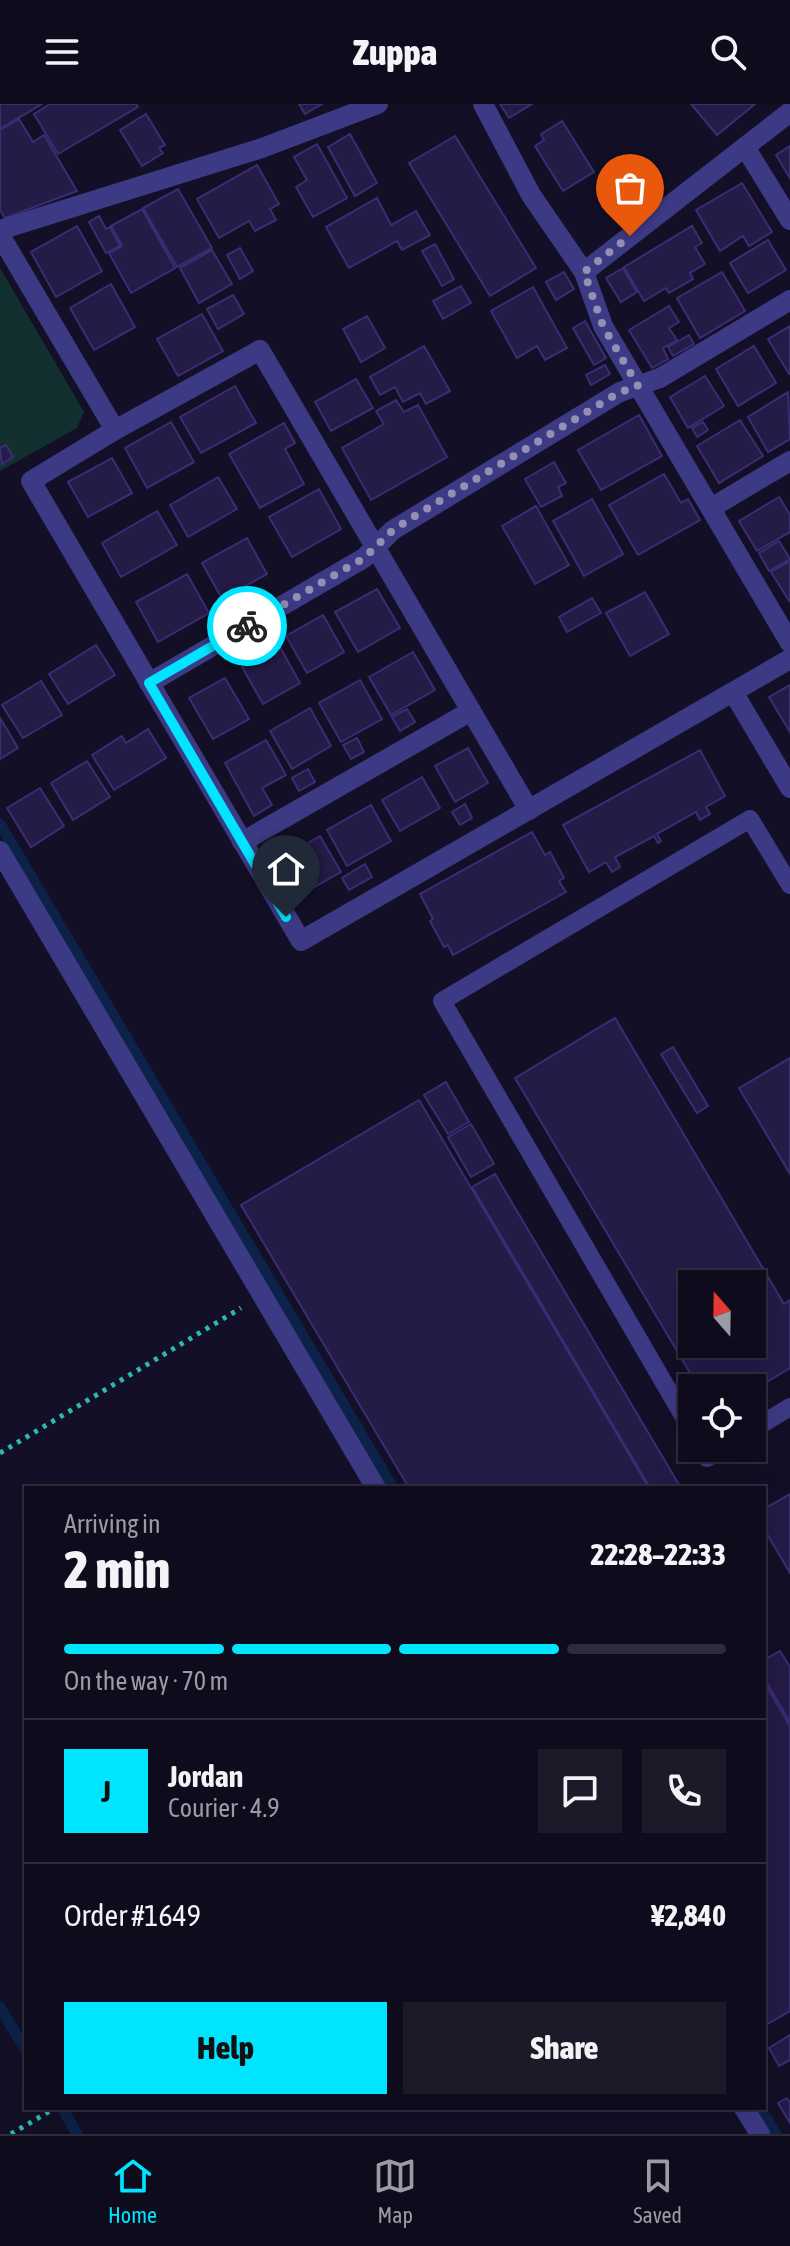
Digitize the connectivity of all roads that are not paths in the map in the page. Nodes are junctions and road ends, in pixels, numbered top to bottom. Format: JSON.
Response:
{"nodes":[{"id":1,"x":378,"y":104,"type":"edge"},
{"id":2,"x":483,"y":104,"type":"edge"},
{"id":3,"x":790,"y":112,"type":"edge"},
{"id":4,"x":745,"y":147,"type":"junction"},
{"id":5,"x":790,"y":220,"type":"edge"},
{"id":6,"x":0,"y":233,"type":"edge"},
{"id":7,"x":584,"y":272,"type":"junction"},
{"id":8,"x":790,"y":300,"type":"edge"},
{"id":9,"x":638,"y":386,"type":"junction"},
{"id":10,"x":115,"y":430,"type":"junction"},
{"id":11,"x":790,"y":461,"type":"edge"},
{"id":12,"x":711,"y":508,"type":"junction"},
{"id":13,"x":375,"y":547,"type":"junction"},
{"id":14,"x":790,"y":643,"type":"edge"},
{"id":15,"x":790,"y":659,"type":"edge"},
{"id":16,"x":149,"y":683,"type":"junction"},
{"id":17,"x":733,"y":692,"type":"junction"},
{"id":18,"x":471,"y":711,"type":"junction"},
{"id":19,"x":790,"y":788,"type":"edge"},
{"id":20,"x":529,"y":810,"type":"junction"},
{"id":21,"x":242,"y":842,"type":"junction"},
{"id":22,"x":0,"y":851,"type":"edge"},
{"id":23,"x":790,"y":885,"type":"edge"},
{"id":24,"x":678,"y":1407,"type":"edge"},
{"id":25,"x":790,"y":1407,"type":"edge"},
{"id":26,"x":766,"y":1422,"type":"edge"},
{"id":27,"x":375,"y":1486,"type":"edge"},
{"id":28,"x":745,"y":2110,"type":"edge"},
{"id":29,"x":760,"y":2134,"type":"edge"}],
"edges":[{"from":1,"to":6,"type":"street"},
{"from":2,"to":7,"type":"street"},
{"from":3,"to":4,"type":"street"},
{"from":4,"to":5,"type":"street"},
{"from":4,"to":7,"type":"street"},
{"from":6,"to":10,"type":"street"},
{"from":7,"to":9,"type":"street"},
{"from":8,"to":9,"type":"street"},
{"from":9,"to":12,"type":"street"},
{"from":9,"to":13,"type":"street"},
{"from":10,"to":13,"type":"street"},
{"from":10,"to":16,"type":"street"},
{"from":11,"to":12,"type":"street"},
{"from":12,"to":14,"type":"street"},
{"from":13,"to":16,"type":"street"},
{"from":13,"to":18,"type":"street"},
{"from":15,"to":17,"type":"street"},
{"from":16,"to":21,"type":"street"},
{"from":17,"to":19,"type":"street"},
{"from":17,"to":20,"type":"street"},
{"from":18,"to":20,"type":"street"},
{"from":18,"to":21,"type":"street"},
{"from":20,"to":21,"type":"street"},
{"from":22,"to":27,"type":"street"},
{"from":23,"to":24,"type":"lane"},
{"from":25,"to":26,"type":"lane"},
{"from":28,"to":29,"type":"street"}]}
